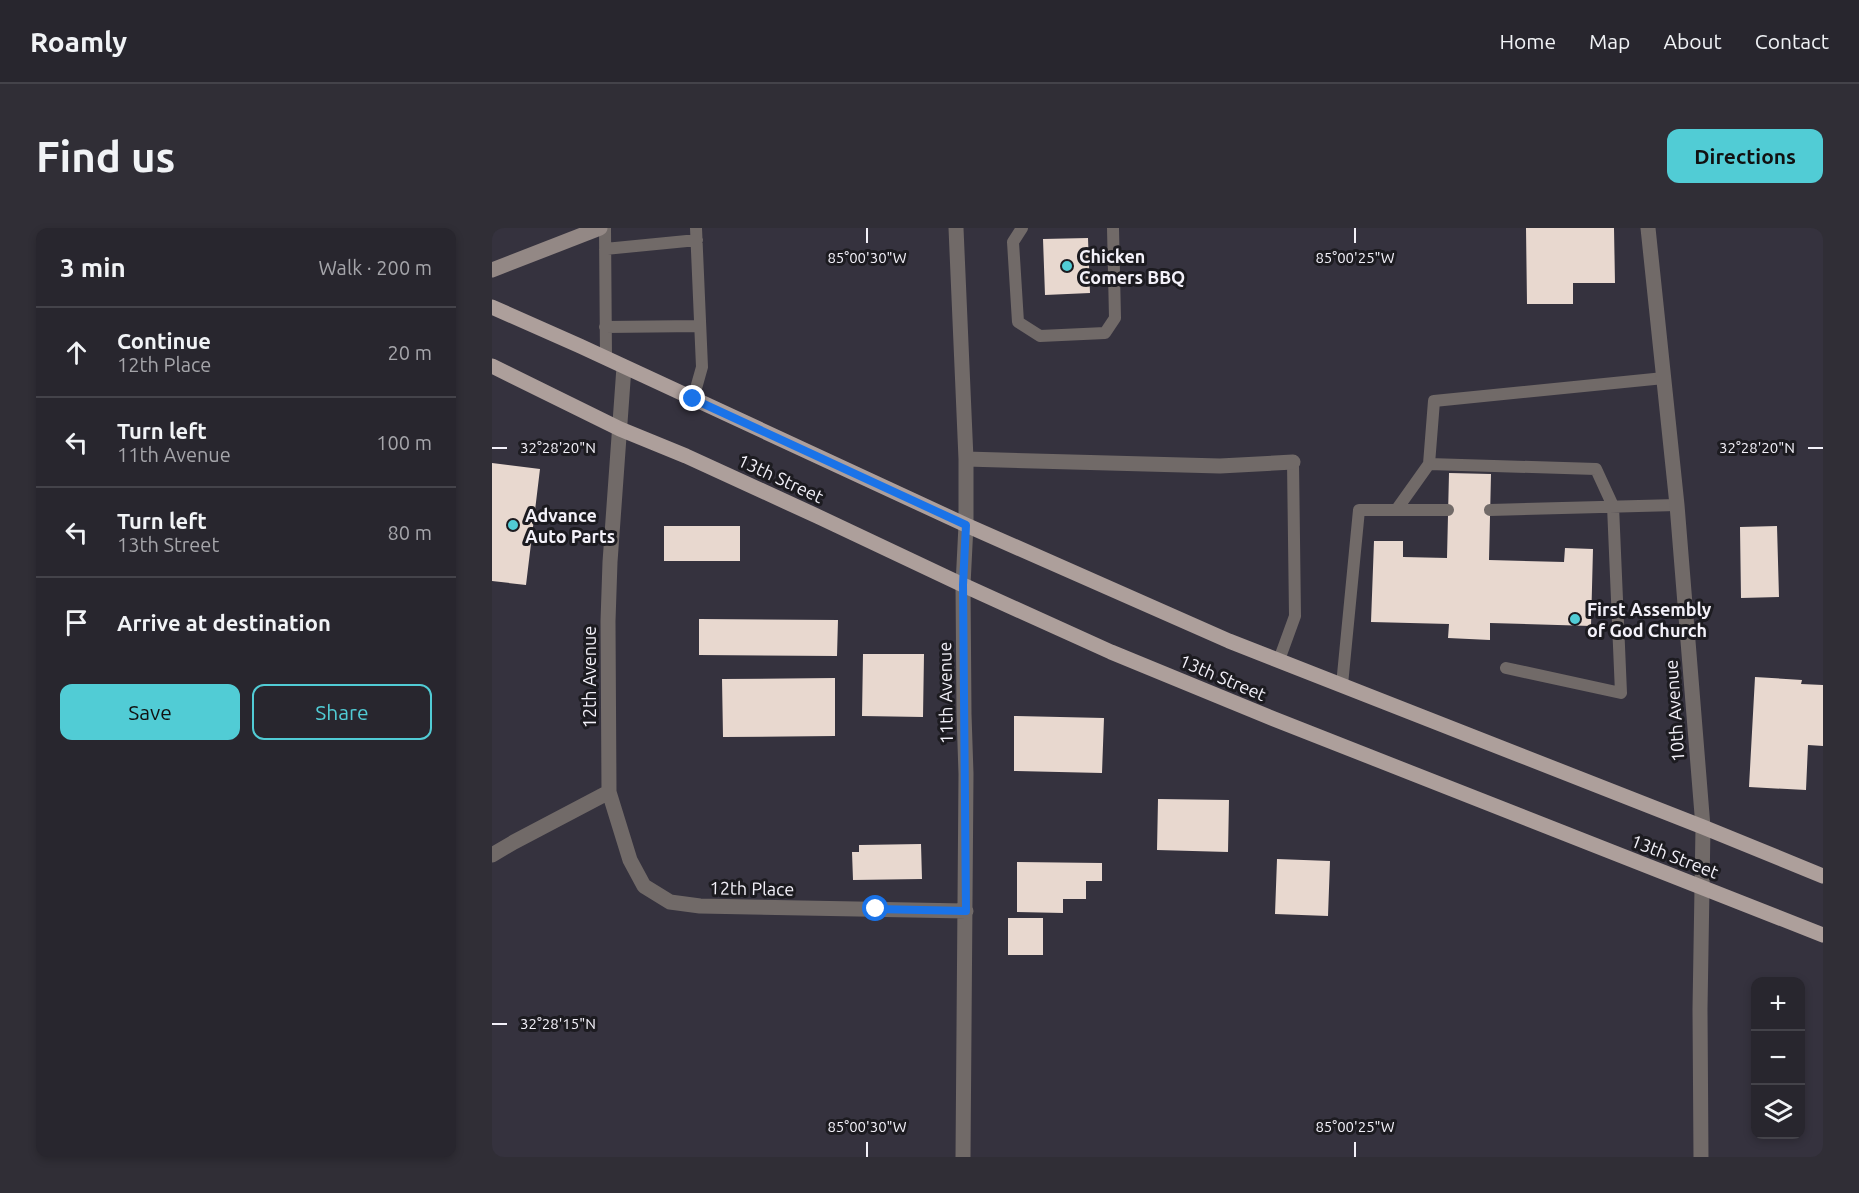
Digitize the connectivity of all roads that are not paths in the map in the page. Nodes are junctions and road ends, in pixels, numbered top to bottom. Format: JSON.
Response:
{"nodes":[{"id":1,"x":600,"y":228,"type":"edge"},
{"id":2,"x":605,"y":228,"type":"edge"},
{"id":3,"x":956,"y":228,"type":"edge"},
{"id":4,"x":1022,"y":228,"type":"edge"},
{"id":5,"x":1113,"y":228,"type":"edge"},
{"id":6,"x":1648,"y":228,"type":"edge"},
{"id":7,"x":568,"y":234,"type":"edge"},
{"id":8,"x":696,"y":234,"type":"edge"},
{"id":9,"x":605,"y":249,"type":"junction"},
{"id":10,"x":492,"y":270,"type":"edge"},
{"id":11,"x":492,"y":307,"type":"edge"},
{"id":12,"x":700,"y":326,"type":"junction"},
{"id":13,"x":605,"y":327,"type":"junction"},
{"id":14,"x":606,"y":358,"type":"junction"},
{"id":15,"x":492,"y":366,"type":"edge"},
{"id":16,"x":624,"y":367,"type":"junction"},
{"id":17,"x":1664,"y":378,"type":"junction"},
{"id":18,"x":693,"y":399,"type":"junction"},
{"id":19,"x":620,"y":429,"type":"junction"},
{"id":20,"x":966,"y":459,"type":"junction"},
{"id":21,"x":1293,"y":462,"type":"joint"},
{"id":22,"x":1429,"y":464,"type":"junction"},
{"id":23,"x":1677,"y":505,"type":"junction"},
{"id":24,"x":1613,"y":506,"type":"junction"},
{"id":25,"x":1397,"y":509,"type":"junction"},
{"id":26,"x":1448,"y":510,"type":"dead end"},
{"id":27,"x":1490,"y":510,"type":"dead end"},
{"id":28,"x":966,"y":525,"type":"junction"},
{"id":29,"x":963,"y":585,"type":"junction"},
{"id":30,"x":1279,"y":660,"type":"junction"},
{"id":31,"x":1506,"y":668,"type":"dead end"},
{"id":32,"x":1342,"y":685,"type":"junction"},
{"id":33,"x":609,"y":792,"type":"junction"},
{"id":34,"x":1703,"y":827,"type":"junction"},
{"id":35,"x":492,"y":855,"type":"edge"},
{"id":36,"x":1823,"y":876,"type":"edge"},
{"id":37,"x":1702,"y":887,"type":"junction"},
{"id":38,"x":966,"y":911,"type":"junction"},
{"id":39,"x":1823,"y":935,"type":"edge"},
{"id":40,"x":963,"y":1157,"type":"edge"},
{"id":41,"x":1701,"y":1157,"type":"edge"}],
"edges":[{"from":1,"to":7,"type":"street"},
{"from":2,"to":9,"type":"lane"},
{"from":3,"to":20,"type":"street","name":"11th Avenue"},
{"from":4,"to":5,"type":"lane"},
{"from":6,"to":17,"type":"street","name":"10th Avenue"},
{"from":7,"to":10,"type":"street"},
{"from":8,"to":9,"type":"lane"},
{"from":8,"to":12,"type":"lane"},
{"from":9,"to":13,"type":"lane"},
{"from":11,"to":14,"type":"main road"},
{"from":12,"to":13,"type":"lane"},
{"from":12,"to":18,"type":"lane"},
{"from":13,"to":14,"type":"lane"},
{"from":14,"to":16,"type":"main road"},
{"from":15,"to":19,"type":"main road"},
{"from":16,"to":18,"type":"main road","name":"13th Street"},
{"from":16,"to":19,"type":"street","name":"12th Avenue"},
{"from":17,"to":22,"type":"lane"},
{"from":17,"to":23,"type":"street","name":"10th Avenue"},
{"from":18,"to":28,"type":"main road","name":"13th Street"},
{"from":19,"to":29,"type":"main road","name":"13th Street"},
{"from":19,"to":33,"type":"street","name":"12th Avenue"},
{"from":20,"to":21,"type":"street"},
{"from":20,"to":28,"type":"street","name":"11th Avenue"},
{"from":21,"to":30,"type":"lane"},
{"from":22,"to":24,"type":"lane"},
{"from":22,"to":25,"type":"lane"},
{"from":23,"to":24,"type":"lane"},
{"from":23,"to":34,"type":"street","name":"10th Avenue"},
{"from":24,"to":27,"type":"lane"},
{"from":24,"to":31,"type":"lane"},
{"from":25,"to":26,"type":"lane"},
{"from":25,"to":32,"type":"lane"},
{"from":28,"to":29,"type":"street","name":"11th Avenue"},
{"from":28,"to":30,"type":"main road","name":"13th Street"},
{"from":29,"to":37,"type":"main road","name":"13th Street"},
{"from":29,"to":38,"type":"street","name":"11th Avenue"},
{"from":30,"to":32,"type":"main road","name":"13th Street"},
{"from":32,"to":34,"type":"main road","name":"13th Street"},
{"from":33,"to":35,"type":"street"},
{"from":33,"to":38,"type":"street","name":"12th Place"},
{"from":34,"to":36,"type":"main road","name":"13th Street"},
{"from":34,"to":37,"type":"street","name":"10th Avenue"},
{"from":37,"to":39,"type":"main road","name":"13th Street"},
{"from":37,"to":41,"type":"street","name":"10th Avenue"},
{"from":38,"to":40,"type":"street","name":"11th Avenue"}]}
